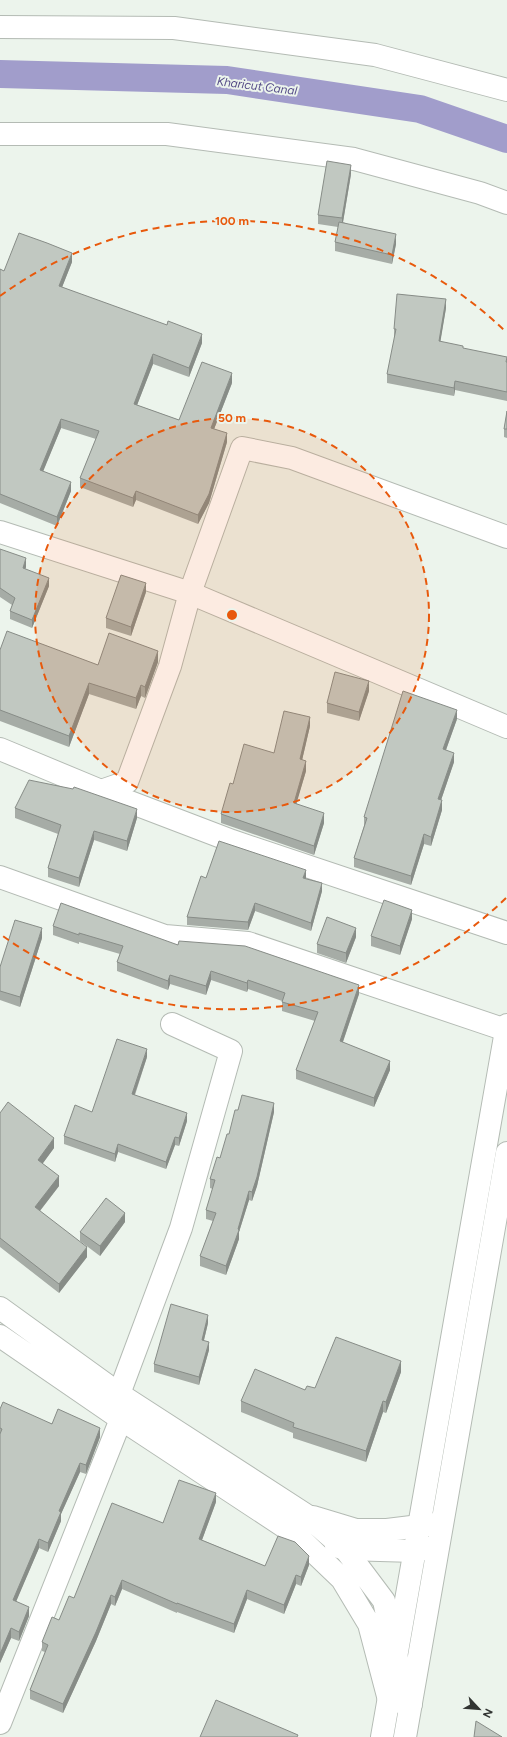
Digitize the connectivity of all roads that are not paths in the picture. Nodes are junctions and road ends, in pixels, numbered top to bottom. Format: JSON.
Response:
{"nodes":[{"id":1,"x":0,"y":27,"type":"edge"},
{"id":2,"x":507,"y":90,"type":"edge"},
{"id":3,"x":0,"y":134,"type":"edge"},
{"id":4,"x":507,"y":203,"type":"edge"},
{"id":5,"x":0,"y":532,"type":"edge"},
{"id":6,"x":507,"y":537,"type":"edge"},
{"id":7,"x":190,"y":593,"type":"junction"},
{"id":8,"x":507,"y":727,"type":"edge"},
{"id":9,"x":0,"y":749,"type":"edge"},
{"id":10,"x":101,"y":791,"type":"junction"},
{"id":11,"x":0,"y":877,"type":"edge"},
{"id":12,"x":507,"y":933,"type":"edge"},
{"id":13,"x":172,"y":1024,"type":"dead end"},
{"id":14,"x":507,"y":1028,"type":"edge"},
{"id":15,"x":507,"y":1153,"type":"edge"},
{"id":16,"x":0,"y":1308,"type":"edge"},
{"id":17,"x":0,"y":1336,"type":"edge"},
{"id":18,"x":119,"y":1394,"type":"junction"},
{"id":19,"x":120,"y":1419,"type":"junction"},
{"id":20,"x":306,"y":1514,"type":"junction"},
{"id":21,"x":442,"y":1524,"type":"junction"},
{"id":22,"x":419,"y":1527,"type":"junction"},
{"id":23,"x":294,"y":1533,"type":"junction"},
{"id":24,"x":438,"y":1546,"type":"junction"},
{"id":25,"x":345,"y":1549,"type":"junction"},
{"id":26,"x":415,"y":1551,"type":"junction"},
{"id":27,"x":396,"y":1656,"type":"junction"},
{"id":28,"x":389,"y":1700,"type":"junction"},
{"id":29,"x":411,"y":1704,"type":"junction"},
{"id":30,"x":0,"y":1722,"type":"edge"},
{"id":31,"x":382,"y":1737,"type":"edge"},
{"id":32,"x":405,"y":1737,"type":"edge"}],
"edges":[{"from":1,"to":2,"type":"street"},
{"from":3,"to":4,"type":"street"},
{"from":5,"to":7,"type":"street"},
{"from":6,"to":7,"type":"street"},
{"from":7,"to":8,"type":"street"},
{"from":7,"to":10,"type":"street"},
{"from":9,"to":10,"type":"street"},
{"from":10,"to":12,"type":"street"},
{"from":11,"to":14,"type":"street"},
{"from":13,"to":18,"type":"street"},
{"from":14,"to":22,"type":"street"},
{"from":15,"to":21,"type":"street"},
{"from":16,"to":18,"type":"street"},
{"from":17,"to":19,"type":"street"},
{"from":18,"to":20,"type":"street"},
{"from":19,"to":23,"type":"street"},
{"from":19,"to":30,"type":"street"},
{"from":20,"to":22,"type":"street"},
{"from":20,"to":23,"type":"street"},
{"from":20,"to":25,"type":"street"},
{"from":21,"to":22,"type":"street"},
{"from":21,"to":24,"type":"street"},
{"from":22,"to":26,"type":"street"},
{"from":23,"to":25,"type":"street"},
{"from":23,"to":28,"type":"street"},
{"from":24,"to":26,"type":"street"},
{"from":24,"to":29,"type":"street"},
{"from":25,"to":26,"type":"street"},
{"from":25,"to":27,"type":"street"},
{"from":26,"to":27,"type":"street"},
{"from":27,"to":28,"type":"street"},
{"from":27,"to":29,"type":"street"},
{"from":28,"to":29,"type":"street"},
{"from":28,"to":31,"type":"street"},
{"from":29,"to":32,"type":"street"}]}
